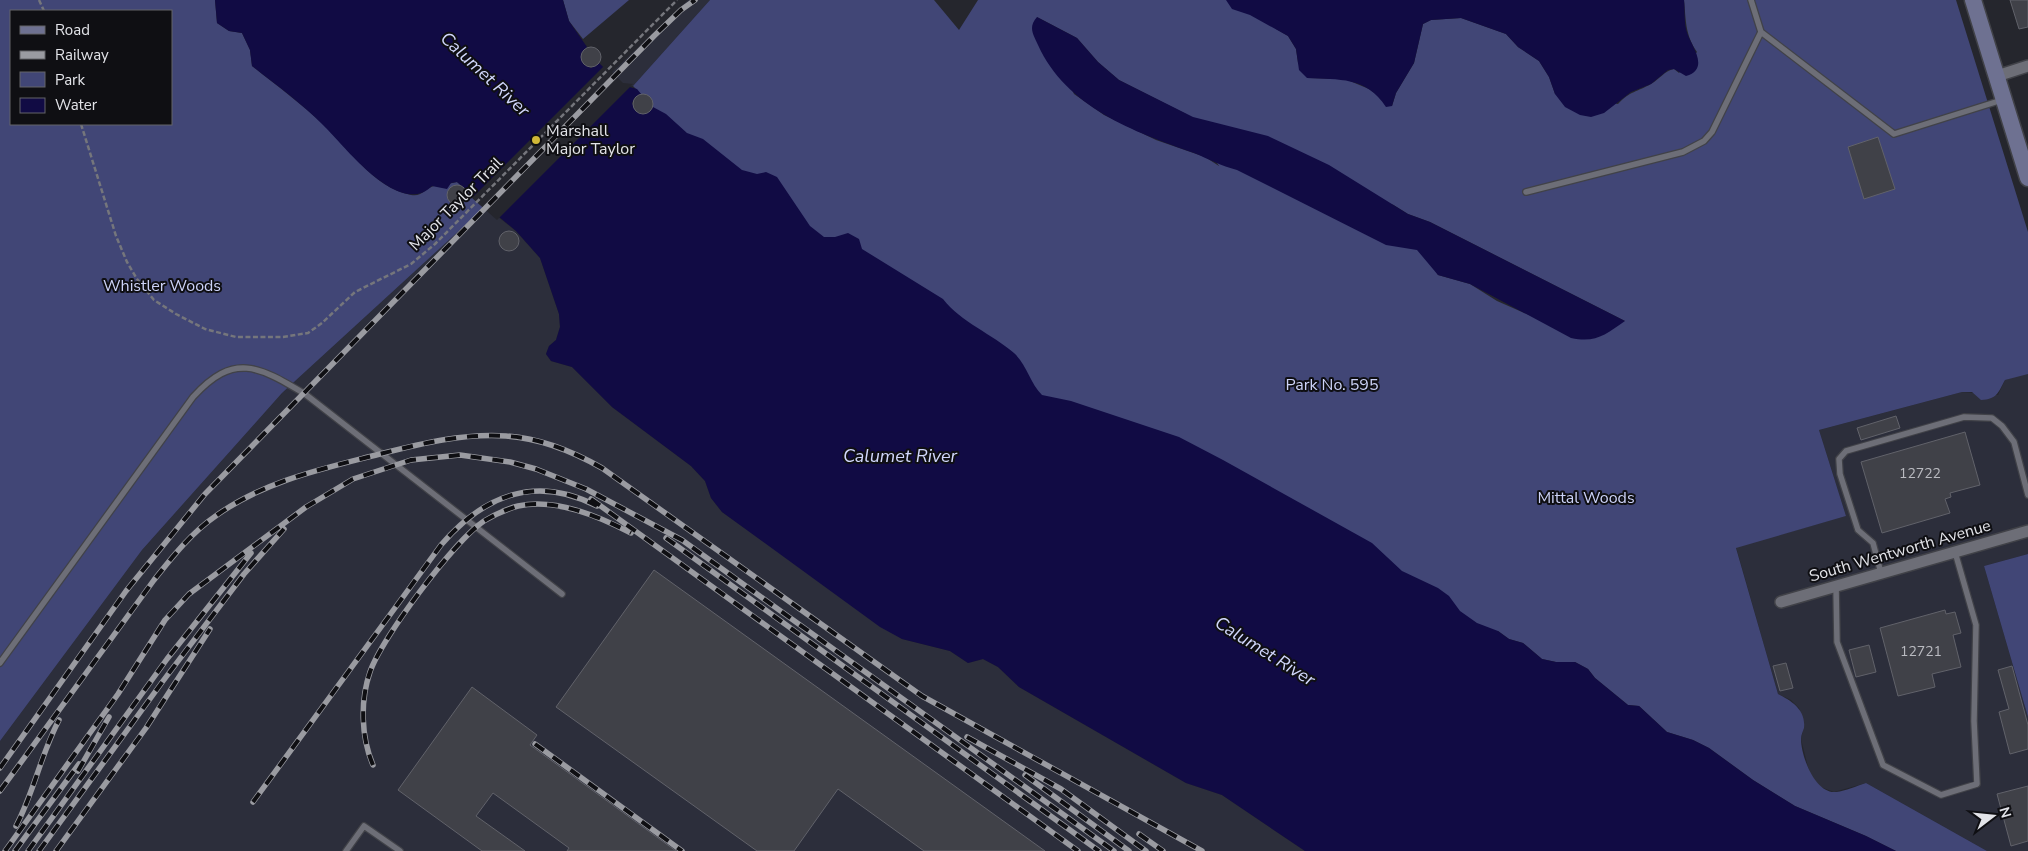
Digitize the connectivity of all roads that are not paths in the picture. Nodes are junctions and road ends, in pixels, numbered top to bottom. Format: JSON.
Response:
{"nodes":[{"id":1,"x":1752,"y":0,"type":"edge"},
{"id":2,"x":1973,"y":0,"type":"edge"},
{"id":3,"x":1761,"y":32,"type":"junction"},
{"id":4,"x":2028,"y":66,"type":"edge"},
{"id":5,"x":1997,"y":76,"type":"junction"},
{"id":6,"x":2004,"y":99,"type":"junction"},
{"id":7,"x":2028,"y":178,"type":"edge"},
{"id":8,"x":1526,"y":192,"type":"dead end"},
{"id":9,"x":2028,"y":494,"type":"edge"},
{"id":10,"x":2028,"y":531,"type":"edge"},
{"id":11,"x":1955,"y":552,"type":"junction"},
{"id":12,"x":1881,"y":573,"type":"junction"},
{"id":13,"x":1836,"y":586,"type":"junction"},
{"id":14,"x":562,"y":594,"type":"dead end"},
{"id":15,"x":1781,"y":602,"type":"dead end"},
{"id":16,"x":0,"y":663,"type":"edge"},
{"id":17,"x":346,"y":851,"type":"edge"},
{"id":18,"x":400,"y":851,"type":"edge"}],
"edges":[{"from":1,"to":3,"type":"lane"},
{"from":2,"to":5,"type":"main road"},
{"from":3,"to":6,"type":"lane"},
{"from":3,"to":8,"type":"lane"},
{"from":4,"to":5,"type":"street"},
{"from":5,"to":6,"type":"main road"},
{"from":6,"to":7,"type":"main road"},
{"from":9,"to":12,"type":"lane"},
{"from":10,"to":11,"type":"street","name":"South Wentworth Avenue"},
{"from":11,"to":12,"type":"street","name":"South Wentworth Avenue"},
{"from":11,"to":13,"type":"lane"},
{"from":12,"to":13,"type":"street","name":"South Wentworth Avenue"},
{"from":13,"to":15,"type":"street","name":"South Wentworth Avenue"},
{"from":14,"to":16,"type":"lane"},
{"from":17,"to":18,"type":"lane"}]}
